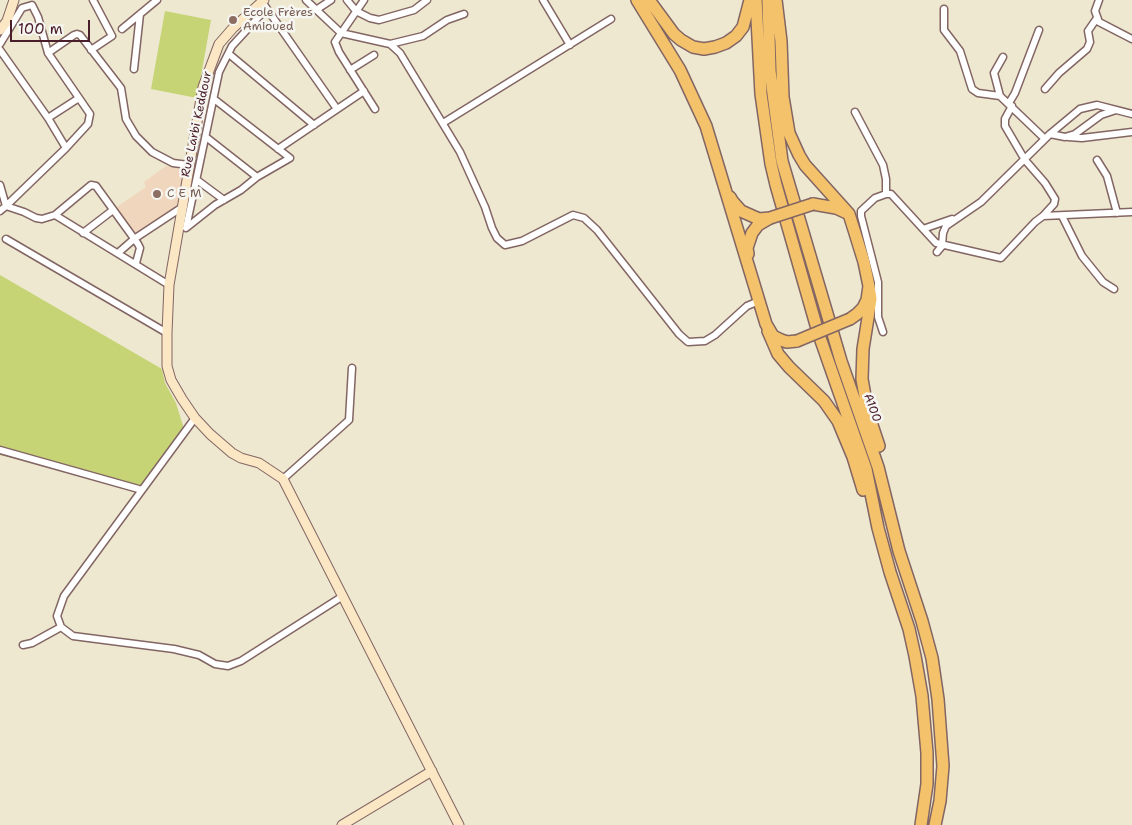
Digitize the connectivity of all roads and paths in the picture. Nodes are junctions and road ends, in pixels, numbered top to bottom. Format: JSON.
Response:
{"nodes":[{"id":1,"x":14,"y":0,"type":"edge"},
{"id":2,"x":92,"y":0,"type":"edge"},
{"id":3,"x":157,"y":0,"type":"edge"},
{"id":4,"x":306,"y":0,"type":"edge"},
{"id":5,"x":332,"y":0,"type":"edge"},
{"id":6,"x":347,"y":0,"type":"edge"},
{"id":7,"x":364,"y":0,"type":"edge"},
{"id":8,"x":427,"y":0,"type":"edge"},
{"id":9,"x":543,"y":0,"type":"edge"},
{"id":10,"x":638,"y":0,"type":"edge"},
{"id":11,"x":649,"y":0,"type":"edge"},
{"id":12,"x":750,"y":0,"type":"edge"},
{"id":13,"x":756,"y":0,"type":"edge"},
{"id":14,"x":768,"y":0,"type":"edge"},
{"id":15,"x":776,"y":0,"type":"edge"},
{"id":16,"x":1099,"y":0,"type":"edge"},
{"id":17,"x":264,"y":4,"type":"edge"},
{"id":18,"x":944,"y":9,"type":"dead end"},
{"id":19,"x":316,"y":10,"type":"junction"},
{"id":20,"x":356,"y":11,"type":"junction"},
{"id":21,"x":140,"y":14,"type":"junction"},
{"id":22,"x":464,"y":14,"type":"dead end"},
{"id":23,"x":1096,"y":18,"type":"junction"},
{"id":24,"x":611,"y":19,"type":"dead end"},
{"id":25,"x":122,"y":29,"type":"dead end"},
{"id":26,"x":0,"y":30,"type":"edge"},
{"id":27,"x":1039,"y":30,"type":"dead end"},
{"id":28,"x":341,"y":33,"type":"junction"},
{"id":29,"x":1132,"y":40,"type":"edge"},
{"id":30,"x":0,"y":44,"type":"edge"},
{"id":31,"x":390,"y":44,"type":"junction"},
{"id":32,"x":570,"y":44,"type":"junction"},
{"id":33,"x":0,"y":50,"type":"edge"},
{"id":34,"x":92,"y":50,"type":"junction"},
{"id":35,"x":48,"y":52,"type":"junction"},
{"id":36,"x":229,"y":54,"type":"junction"},
{"id":37,"x":374,"y":55,"type":"dead end"},
{"id":38,"x":1003,"y":58,"type":"dead end"},
{"id":39,"x":134,"y":69,"type":"dead end"},
{"id":40,"x":350,"y":70,"type":"junction"},
{"id":41,"x":1045,"y":89,"type":"dead end"},
{"id":42,"x":364,"y":91,"type":"junction"},
{"id":43,"x":1000,"y":96,"type":"junction"},
{"id":44,"x":79,"y":98,"type":"junction"},
{"id":45,"x":214,"y":99,"type":"junction"},
{"id":46,"x":1010,"y":105,"type":"junction"},
{"id":47,"x":337,"y":109,"type":"junction"},
{"id":48,"x":375,"y":109,"type":"dead end"},
{"id":49,"x":1117,"y":109,"type":"junction"},
{"id":50,"x":855,"y":112,"type":"dead end"},
{"id":51,"x":1132,"y":114,"type":"edge"},
{"id":52,"x":48,"y":118,"type":"junction"},
{"id":53,"x":443,"y":123,"type":"junction"},
{"id":54,"x":314,"y":125,"type":"junction"},
{"id":55,"x":1132,"y":132,"type":"edge"},
{"id":56,"x":206,"y":137,"type":"junction"},
{"id":57,"x":1047,"y":137,"type":"junction"},
{"id":58,"x":1064,"y":137,"type":"junction"},
{"id":59,"x":66,"y":148,"type":"junction"},
{"id":60,"x":278,"y":149,"type":"junction"},
{"id":61,"x":1024,"y":160,"type":"junction"},
{"id":62,"x":1097,"y":160,"type":"dead end"},
{"id":63,"x":188,"y":165,"type":"junction"},
{"id":64,"x":718,"y":170,"type":"junction"},
{"id":65,"x":257,"y":177,"type":"junction"},
{"id":66,"x":196,"y":180,"type":"junction"},
{"id":67,"x":0,"y":185,"type":"edge"},
{"id":68,"x":886,"y":194,"type":"junction"},
{"id":69,"x":224,"y":200,"type":"junction"},
{"id":70,"x":181,"y":208,"type":"junction"},
{"id":71,"x":3,"y":209,"type":"edge"},
{"id":72,"x":113,"y":210,"type":"junction"},
{"id":73,"x":861,"y":211,"type":"junction"},
{"id":74,"x":1132,"y":212,"type":"edge"},
{"id":75,"x":1117,"y":213,"type":"junction"},
{"id":76,"x":849,"y":214,"type":"junction"},
{"id":77,"x":54,"y":215,"type":"junction"},
{"id":78,"x":960,"y":215,"type":"junction"},
{"id":79,"x":1043,"y":216,"type":"junction"},
{"id":80,"x":1062,"y":216,"type":"junction"},
{"id":81,"x":770,"y":218,"type":"junction"},
{"id":82,"x":186,"y":228,"type":"junction"},
{"id":83,"x":923,"y":229,"type":"junction"},
{"id":84,"x":83,"y":233,"type":"junction"},
{"id":85,"x":177,"y":236,"type":"junction"},
{"id":86,"x":6,"y":239,"type":"dead end"},
{"id":87,"x":134,"y":239,"type":"junction"},
{"id":88,"x":942,"y":246,"type":"junction"},
{"id":89,"x":937,"y":252,"type":"dead end"},
{"id":90,"x":118,"y":253,"type":"junction"},
{"id":91,"x":136,"y":264,"type":"junction"},
{"id":92,"x":751,"y":272,"type":"junction"},
{"id":93,"x":169,"y":284,"type":"junction"},
{"id":94,"x":869,"y":286,"type":"junction"},
{"id":95,"x":1114,"y":289,"type":"dead end"},
{"id":96,"x":759,"y":301,"type":"junction"},
{"id":97,"x":766,"y":324,"type":"junction"},
{"id":98,"x":883,"y":332,"type":"dead end"},
{"id":99,"x":167,"y":333,"type":"junction"},
{"id":100,"x":352,"y":368,"type":"dead end"},
{"id":101,"x":195,"y":418,"type":"junction"},
{"id":102,"x":0,"y":450,"type":"edge"},
{"id":103,"x":283,"y":480,"type":"junction"},
{"id":104,"x":142,"y":490,"type":"junction"},
{"id":105,"x":893,"y":529,"type":"junction"},
{"id":106,"x":890,"y":572,"type":"junction"},
{"id":107,"x":343,"y":596,"type":"junction"},
{"id":108,"x":61,"y":627,"type":"junction"},
{"id":109,"x":22,"y":645,"type":"dead end"},
{"id":110,"x":432,"y":771,"type":"junction"},
{"id":111,"x":342,"y":825,"type":"edge"},
{"id":112,"x":459,"y":825,"type":"edge"},
{"id":113,"x":920,"y":825,"type":"edge"},
{"id":114,"x":935,"y":825,"type":"edge"}],
"edges":[{"from":1,"to":26,"type":"main road"},
{"from":2,"to":34,"type":"street"},
{"from":3,"to":21,"type":"street"},
{"from":4,"to":19,"type":"street"},
{"from":5,"to":19,"type":"street"},
{"from":6,"to":20,"type":"street"},
{"from":7,"to":20,"type":"street"},
{"from":8,"to":20,"type":"street"},
{"from":9,"to":32,"type":"street"},
{"from":10,"to":64,"type":"highway"},
{"from":11,"to":12,"type":"highway"},
{"from":13,"to":106,"type":"highway","name":"A100","number":"A100"},
{"from":14,"to":105,"type":"highway","name":"A100","number":"A100"},
{"from":15,"to":76,"type":"highway"},
{"from":16,"to":23,"type":"street"},
{"from":17,"to":36,"type":"street","name":"Rue Larbi Keddour"},
{"from":17,"to":47,"type":"street"},
{"from":17,"to":63,"type":"main road"},
{"from":18,"to":43,"type":"street"},
{"from":19,"to":28,"type":"street"},
{"from":20,"to":28,"type":"street"},
{"from":21,"to":25,"type":"street"},
{"from":21,"to":39,"type":"street"},
{"from":22,"to":31,"type":"street"},
{"from":23,"to":29,"type":"street"},
{"from":23,"to":41,"type":"street"},
{"from":24,"to":32,"type":"street"},
{"from":27,"to":46,"type":"street"},
{"from":28,"to":31,"type":"street"},
{"from":28,"to":40,"type":"street"},
{"from":30,"to":35,"type":"street"},
{"from":31,"to":53,"type":"street"},
{"from":32,"to":53,"type":"street"},
{"from":33,"to":52,"type":"street"},
{"from":34,"to":35,"type":"street"},
{"from":34,"to":63,"type":"street"},
{"from":35,"to":44,"type":"street"},
{"from":36,"to":45,"type":"street","name":"Rue Larbi Keddour"},
{"from":36,"to":54,"type":"street"},
{"from":37,"to":40,"type":"street"},
{"from":38,"to":43,"type":"street"},
{"from":40,"to":42,"type":"street"},
{"from":42,"to":47,"type":"street"},
{"from":42,"to":48,"type":"street"},
{"from":43,"to":46,"type":"street"},
{"from":44,"to":52,"type":"street"},
{"from":44,"to":59,"type":"street"},
{"from":45,"to":56,"type":"street","name":"Rue Larbi Keddour"},
{"from":45,"to":60,"type":"street"},
{"from":46,"to":57,"type":"street"},
{"from":46,"to":61,"type":"street"},
{"from":47,"to":54,"type":"street"},
{"from":49,"to":51,"type":"street"},
{"from":49,"to":57,"type":"street"},
{"from":49,"to":58,"type":"street"},
{"from":50,"to":68,"type":"street"},
{"from":52,"to":59,"type":"street"},
{"from":53,"to":96,"type":"street"},
{"from":54,"to":60,"type":"street"},
{"from":55,"to":58,"type":"street"},
{"from":56,"to":65,"type":"street"},
{"from":56,"to":66,"type":"street","name":"Rue Larbi Keddour"},
{"from":57,"to":58,"type":"street"},
{"from":57,"to":61,"type":"street"},
{"from":59,"to":71,"type":"street"},
{"from":60,"to":65,"type":"street"},
{"from":61,"to":78,"type":"street"},
{"from":61,"to":79,"type":"street"},
{"from":62,"to":75,"type":"street"},
{"from":63,"to":70,"type":"main road"},
{"from":64,"to":81,"type":"highway"},
{"from":64,"to":92,"type":"highway"},
{"from":65,"to":69,"type":"street"},
{"from":66,"to":69,"type":"street"},
{"from":66,"to":82,"type":"street","name":"Rue Larbi Keddour"},
{"from":67,"to":71,"type":"street"},
{"from":68,"to":73,"type":"street"},
{"from":68,"to":83,"type":"street"},
{"from":69,"to":82,"type":"street"},
{"from":70,"to":85,"type":"main road"},
{"from":70,"to":87,"type":"street"},
{"from":71,"to":77,"type":"street"},
{"from":72,"to":77,"type":"street"},
{"from":72,"to":84,"type":"street"},
{"from":72,"to":87,"type":"street"},
{"from":73,"to":76,"type":"street"},
{"from":73,"to":98,"type":"street"},
{"from":74,"to":75,"type":"street"},
{"from":75,"to":80,"type":"street"},
{"from":76,"to":81,"type":"highway","bridge":true},
{"from":76,"to":94,"type":"highway"},
{"from":77,"to":84,"type":"street"},
{"from":78,"to":83,"type":"street"},
{"from":78,"to":88,"type":"street"},
{"from":79,"to":80,"type":"street"},
{"from":79,"to":88,"type":"street"},
{"from":80,"to":95,"type":"street"},
{"from":81,"to":92,"type":"highway"},
{"from":82,"to":85,"type":"street"},
{"from":83,"to":88,"type":"street"},
{"from":84,"to":90,"type":"street"},
{"from":85,"to":93,"type":"main road"},
{"from":86,"to":99,"type":"street"},
{"from":87,"to":90,"type":"street"},
{"from":87,"to":91,"type":"street"},
{"from":88,"to":89,"type":"street"},
{"from":90,"to":91,"type":"street"},
{"from":91,"to":93,"type":"street"},
{"from":92,"to":96,"type":"highway"},
{"from":93,"to":99,"type":"main road"},
{"from":94,"to":97,"type":"highway","bridge":true},
{"from":94,"to":105,"type":"highway"},
{"from":96,"to":97,"type":"highway"},
{"from":97,"to":106,"type":"highway"},
{"from":99,"to":101,"type":"main road"},
{"from":100,"to":103,"type":"street"},
{"from":101,"to":103,"type":"main road"},
{"from":101,"to":104,"type":"street"},
{"from":102,"to":104,"type":"street"},
{"from":103,"to":107,"type":"main road"},
{"from":104,"to":108,"type":"street"},
{"from":105,"to":114,"type":"highway","name":"A100","number":"A100"},
{"from":106,"to":113,"type":"highway","name":"A100","number":"A100"},
{"from":107,"to":108,"type":"street"},
{"from":107,"to":110,"type":"main road"},
{"from":108,"to":109,"type":"street"},
{"from":110,"to":111,"type":"main road"},
{"from":110,"to":112,"type":"main road"}]}
